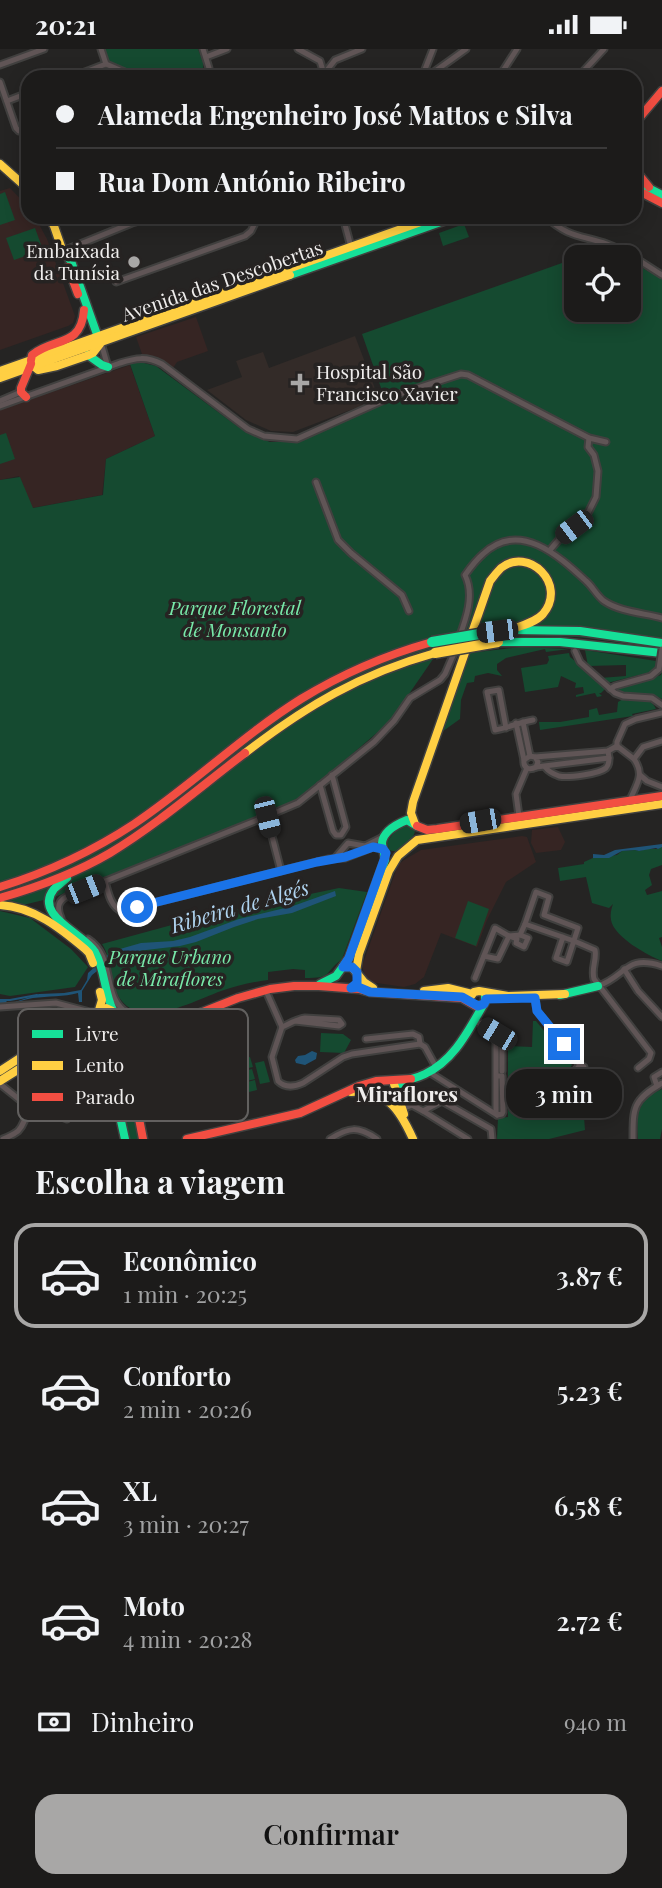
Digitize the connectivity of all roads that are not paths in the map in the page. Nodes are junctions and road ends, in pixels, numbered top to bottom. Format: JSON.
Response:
{"nodes":[{"id":1,"x":44,"y":49,"type":"edge"},
{"id":2,"x":101,"y":49,"type":"edge"},
{"id":3,"x":203,"y":49,"type":"edge"},
{"id":4,"x":227,"y":49,"type":"edge"},
{"id":5,"x":298,"y":49,"type":"edge"},
{"id":6,"x":362,"y":49,"type":"edge"},
{"id":7,"x":433,"y":49,"type":"edge"},
{"id":8,"x":466,"y":49,"type":"edge"},
{"id":9,"x":517,"y":49,"type":"edge"},
{"id":10,"x":604,"y":49,"type":"edge"},
{"id":11,"x":206,"y":57,"type":"junction"},
{"id":12,"x":430,"y":57,"type":"junction"},
{"id":13,"x":335,"y":60,"type":"junction"},
{"id":14,"x":320,"y":61,"type":"junction"},
{"id":15,"x":107,"y":64,"type":"junction"},
{"id":16,"x":0,"y":65,"type":"edge"},
{"id":17,"x":443,"y":66,"type":"junction"},
{"id":18,"x":91,"y":70,"type":"edge"},
{"id":19,"x":120,"y":70,"type":"edge"},
{"id":20,"x":208,"y":70,"type":"edge"},
{"id":21,"x":322,"y":70,"type":"edge"},
{"id":22,"x":327,"y":70,"type":"edge"},
{"id":23,"x":425,"y":70,"type":"edge"},
{"id":24,"x":437,"y":70,"type":"edge"},
{"id":25,"x":504,"y":70,"type":"edge"},
{"id":26,"x":586,"y":70,"type":"edge"},
{"id":27,"x":0,"y":82,"type":"edge"},
{"id":28,"x":662,"y":91,"type":"edge"},
{"id":29,"x":21,"y":96,"type":"edge"},
{"id":30,"x":7,"y":101,"type":"junction"},
{"id":31,"x":642,"y":116,"type":"edge"},
{"id":32,"x":21,"y":131,"type":"edge"},
{"id":33,"x":0,"y":164,"type":"edge"},
{"id":34,"x":642,"y":180,"type":"edge"},
{"id":35,"x":21,"y":183,"type":"edge"},
{"id":36,"x":642,"y":185,"type":"edge"},
{"id":37,"x":642,"y":193,"type":"edge"},
{"id":38,"x":658,"y":193,"type":"edge"},
{"id":39,"x":662,"y":203,"type":"edge"},
{"id":40,"x":53,"y":224,"type":"edge"},
{"id":41,"x":130,"y":224,"type":"edge"},
{"id":42,"x":254,"y":224,"type":"edge"},
{"id":43,"x":345,"y":224,"type":"edge"},
{"id":44,"x":416,"y":224,"type":"edge"},
{"id":45,"x":436,"y":224,"type":"edge"},
{"id":46,"x":554,"y":224,"type":"edge"},
{"id":47,"x":351,"y":247,"type":"junction"},
{"id":48,"x":63,"y":251,"type":"junction"},
{"id":49,"x":662,"y":275,"type":"edge"},
{"id":50,"x":116,"y":282,"type":"dead end"},
{"id":51,"x":71,"y":339,"type":"junction"},
{"id":52,"x":99,"y":339,"type":"junction"},
{"id":53,"x":82,"y":342,"type":"junction"},
{"id":54,"x":88,"y":355,"type":"junction"},
{"id":55,"x":31,"y":364,"type":"junction"},
{"id":56,"x":108,"y":367,"type":"junction"},
{"id":57,"x":2,"y":375,"type":"edge"},
{"id":58,"x":23,"y":390,"type":"junction"},
{"id":59,"x":0,"y":403,"type":"edge"},
{"id":60,"x":589,"y":437,"type":"junction"},
{"id":61,"x":606,"y":442,"type":"dead end"},
{"id":62,"x":316,"y":482,"type":"dead end"},
{"id":63,"x":550,"y":550,"type":"junction"},
{"id":64,"x":409,"y":611,"type":"dead end"},
{"id":65,"x":662,"y":618,"type":"edge"},
{"id":66,"x":501,"y":635,"type":"junction"},
{"id":67,"x":662,"y":643,"type":"edge"},
{"id":68,"x":434,"y":648,"type":"junction"},
{"id":69,"x":575,"y":651,"type":"dead end"},
{"id":70,"x":662,"y":651,"type":"edge"},
{"id":71,"x":610,"y":689,"type":"junction"},
{"id":72,"x":662,"y":705,"type":"edge"},
{"id":73,"x":662,"y":713,"type":"edge"},
{"id":74,"x":533,"y":720,"type":"dead end"},
{"id":75,"x":523,"y":722,"type":"junction"},
{"id":76,"x":516,"y":723,"type":"junction"},
{"id":77,"x":506,"y":728,"type":"junction"},
{"id":78,"x":662,"y":741,"type":"edge"},
{"id":79,"x":617,"y":746,"type":"junction"},
{"id":80,"x":609,"y":755,"type":"junction"},
{"id":81,"x":533,"y":756,"type":"junction"},
{"id":82,"x":634,"y":759,"type":"junction"},
{"id":83,"x":524,"y":760,"type":"junction"},
{"id":84,"x":536,"y":767,"type":"junction"},
{"id":85,"x":544,"y":767,"type":"junction"},
{"id":86,"x":527,"y":768,"type":"junction"},
{"id":87,"x":332,"y":775,"type":"junction"},
{"id":88,"x":640,"y":775,"type":"junction"},
{"id":89,"x":320,"y":785,"type":"junction"},
{"id":90,"x":662,"y":787,"type":"edge"},
{"id":91,"x":662,"y":796,"type":"edge"},
{"id":92,"x":630,"y":800,"type":"junction"},
{"id":93,"x":662,"y":804,"type":"edge"},
{"id":94,"x":519,"y":816,"type":"junction"},
{"id":95,"x":267,"y":817,"type":"junction"},
{"id":96,"x":496,"y":823,"type":"junction"},
{"id":97,"x":416,"y":825,"type":"junction"},
{"id":98,"x":481,"y":826,"type":"junction"},
{"id":99,"x":385,"y":836,"type":"junction"},
{"id":100,"x":417,"y":839,"type":"junction"},
{"id":101,"x":355,"y":844,"type":"junction"},
{"id":102,"x":385,"y":851,"type":"junction"},
{"id":103,"x":109,"y":853,"type":"junction"},
{"id":104,"x":355,"y":854,"type":"junction"},
{"id":105,"x":398,"y":856,"type":"junction"},
{"id":106,"x":335,"y":858,"type":"junction"},
{"id":107,"x":281,"y":871,"type":"junction"},
{"id":108,"x":105,"y":881,"type":"junction"},
{"id":109,"x":0,"y":887,"type":"edge"},
{"id":110,"x":0,"y":898,"type":"edge"},
{"id":111,"x":0,"y":905,"type":"edge"},
{"id":112,"x":525,"y":924,"type":"junction"},
{"id":113,"x":520,"y":935,"type":"junction"},
{"id":114,"x":509,"y":936,"type":"junction"},
{"id":115,"x":563,"y":937,"type":"junction"},
{"id":116,"x":574,"y":941,"type":"junction"},
{"id":117,"x":484,"y":956,"type":"junction"},
{"id":118,"x":662,"y":966,"type":"edge"},
{"id":119,"x":343,"y":967,"type":"junction"},
{"id":120,"x":624,"y":969,"type":"junction"},
{"id":121,"x":356,"y":972,"type":"junction"},
{"id":122,"x":335,"y":976,"type":"junction"},
{"id":123,"x":475,"y":978,"type":"dead end"},
{"id":124,"x":316,"y":985,"type":"junction"},
{"id":125,"x":598,"y":986,"type":"junction"},
{"id":126,"x":346,"y":988,"type":"junction"},
{"id":127,"x":266,"y":991,"type":"junction"},
{"id":128,"x":565,"y":994,"type":"junction"},
{"id":129,"x":535,"y":998,"type":"junction"},
{"id":130,"x":480,"y":999,"type":"junction"},
{"id":131,"x":0,"y":1007,"type":"edge"},
{"id":132,"x":75,"y":1008,"type":"edge"},
{"id":133,"x":98,"y":1009,"type":"edge"},
{"id":134,"x":112,"y":1009,"type":"edge"},
{"id":135,"x":121,"y":1009,"type":"edge"},
{"id":136,"x":210,"y":1009,"type":"edge"},
{"id":137,"x":662,"y":1017,"type":"edge"},
{"id":138,"x":474,"y":1020,"type":"junction"},
{"id":139,"x":295,"y":1021,"type":"junction"},
{"id":140,"x":282,"y":1027,"type":"junction"},
{"id":141,"x":497,"y":1034,"type":"junction"},
{"id":142,"x":366,"y":1039,"type":"dead end"},
{"id":143,"x":420,"y":1044,"type":"junction"},
{"id":144,"x":18,"y":1062,"type":"edge"},
{"id":145,"x":18,"y":1065,"type":"edge"},
{"id":146,"x":580,"y":1065,"type":"dead end"},
{"id":147,"x":638,"y":1068,"type":"dead end"},
{"id":148,"x":433,"y":1070,"type":"junction"},
{"id":149,"x":0,"y":1071,"type":"edge"},
{"id":150,"x":502,"y":1071,"type":"dead end"},
{"id":151,"x":662,"y":1072,"type":"edge"},
{"id":152,"x":0,"y":1082,"type":"edge"},
{"id":153,"x":391,"y":1085,"type":"junction"},
{"id":154,"x":660,"y":1085,"type":"edge"},
{"id":155,"x":383,"y":1096,"type":"junction"},
{"id":156,"x":18,"y":1098,"type":"edge"},
{"id":157,"x":332,"y":1099,"type":"junction"},
{"id":158,"x":402,"y":1109,"type":"junction"},
{"id":159,"x":424,"y":1111,"type":"junction"},
{"id":160,"x":23,"y":1121,"type":"edge"},
{"id":161,"x":121,"y":1121,"type":"edge"},
{"id":162,"x":140,"y":1121,"type":"edge"},
{"id":163,"x":411,"y":1134,"type":"edge"},
{"id":164,"x":3,"y":1139,"type":"edge"},
{"id":165,"x":125,"y":1139,"type":"edge"},
{"id":166,"x":144,"y":1139,"type":"edge"},
{"id":167,"x":187,"y":1139,"type":"edge"},
{"id":168,"x":330,"y":1139,"type":"edge"},
{"id":169,"x":377,"y":1139,"type":"edge"},
{"id":170,"x":468,"y":1139,"type":"edge"},
{"id":171,"x":492,"y":1139,"type":"edge"},
{"id":172,"x":633,"y":1139,"type":"edge"}],
"edges":[{"from":1,"to":16,"type":"street"},
{"from":2,"to":15,"type":"street"},
{"from":3,"to":11,"type":"street"},
{"from":4,"to":11,"type":"street"},
{"from":5,"to":14,"type":"street"},
{"from":6,"to":13,"type":"street"},
{"from":7,"to":12,"type":"street"},
{"from":8,"to":17,"type":"street"},
{"from":9,"to":25,"type":"street"},
{"from":10,"to":26,"type":"street"},
{"from":11,"to":20,"type":"street"},
{"from":12,"to":17,"type":"street"},
{"from":12,"to":23,"type":"street"},
{"from":13,"to":14,"type":"street"},
{"from":13,"to":22,"type":"street"},
{"from":14,"to":21,"type":"street"},
{"from":15,"to":18,"type":"street"},
{"from":15,"to":19,"type":"street"},
{"from":17,"to":24,"type":"street"},
{"from":27,"to":30,"type":"street"},
{"from":28,"to":31,"type":"main road"},
{"from":29,"to":30,"type":"street"},
{"from":30,"to":32,"type":"street"},
{"from":33,"to":35,"type":"main road"},
{"from":34,"to":38,"type":"main road"},
{"from":36,"to":38,"type":"main road"},
{"from":37,"to":39,"type":"main road"},
{"from":40,"to":48,"type":"main road"},
{"from":41,"to":48,"type":"street"},
{"from":42,"to":50,"type":"street"},
{"from":43,"to":47,"type":"street"},
{"from":44,"to":47,"type":"main road","name":"Avenida das Descobertas"},
{"from":45,"to":52,"type":"main road","name":"Avenida das Descobertas"},
{"from":46,"to":49,"type":"street"},
{"from":47,"to":52,"type":"main road","name":"Avenida das Descobertas"},
{"from":48,"to":51,"type":"main road"},
{"from":48,"to":52,"type":"main road"},
{"from":51,"to":53,"type":"main road"},
{"from":51,"to":55,"type":"main road"},
{"from":52,"to":53,"type":"main road","name":"Avenida das Descobertas"},
{"from":52,"to":54,"type":"main road"},
{"from":52,"to":55,"type":"main road","name":"Avenida das Descobertas"},
{"from":52,"to":56,"type":"street"},
{"from":53,"to":55,"type":"main road","name":"Avenida das Descobertas"},
{"from":54,"to":55,"type":"main road"},
{"from":54,"to":56,"type":"main road"},
{"from":55,"to":57,"type":"main road","name":"Avenida das Descobertas"},
{"from":55,"to":58,"type":"main road"},
{"from":56,"to":58,"type":"street"},
{"from":56,"to":60,"type":"street"},
{"from":57,"to":58,"type":"main road"},
{"from":58,"to":59,"type":"street"},
{"from":60,"to":61,"type":"street"},
{"from":60,"to":63,"type":"street"},
{"from":62,"to":64,"type":"street"},
{"from":63,"to":65,"type":"street"},
{"from":63,"to":87,"type":"street"},
{"from":66,"to":67,"type":"main road"},
{"from":66,"to":68,"type":"main road","bridge":true},
{"from":66,"to":70,"type":"main road"},
{"from":66,"to":97,"type":"main road"},
{"from":68,"to":103,"type":"main road"},
{"from":68,"to":109,"type":"main road"},
{"from":69,"to":71,"type":"street"},
{"from":70,"to":71,"type":"street","bridge":true},
{"from":71,"to":72,"type":"street"},
{"from":73,"to":79,"type":"street"},
{"from":74,"to":75,"type":"street"},
{"from":75,"to":76,"type":"street"},
{"from":75,"to":81,"type":"street"},
{"from":76,"to":77,"type":"street"},
{"from":76,"to":83,"type":"street"},
{"from":77,"to":77,"type":"street"},
{"from":78,"to":82,"type":"street"},
{"from":79,"to":80,"type":"street"},
{"from":79,"to":82,"type":"street"},
{"from":80,"to":81,"type":"street"},
{"from":80,"to":85,"type":"street"},
{"from":80,"to":85,"type":"street"},
{"from":81,"to":83,"type":"street"},
{"from":81,"to":84,"type":"street"},
{"from":82,"to":88,"type":"street"},
{"from":83,"to":86,"type":"street"},
{"from":84,"to":85,"type":"street"},
{"from":84,"to":86,"type":"street"},
{"from":86,"to":94,"type":"street"},
{"from":87,"to":89,"type":"street"},
{"from":87,"to":89,"type":"street"},
{"from":88,"to":90,"type":"street"},
{"from":88,"to":92,"type":"street"},
{"from":89,"to":95,"type":"street"},
{"from":91,"to":92,"type":"main road"},
{"from":92,"to":94,"type":"main road"},
{"from":93,"to":96,"type":"main road"},
{"from":94,"to":96,"type":"main road"},
{"from":95,"to":107,"type":"street"},
{"from":95,"to":108,"type":"street"},
{"from":96,"to":98,"type":"main road"},
{"from":97,"to":98,"type":"main road"},
{"from":97,"to":99,"type":"main road"},
{"from":97,"to":100,"type":"main road"},
{"from":98,"to":100,"type":"main road"},
{"from":99,"to":101,"type":"street"},
{"from":99,"to":102,"type":"main road"},
{"from":100,"to":105,"type":"main road"},
{"from":101,"to":104,"type":"street"},
{"from":101,"to":106,"type":"street"},
{"from":102,"to":104,"type":"street"},
{"from":102,"to":105,"type":"main road"},
{"from":102,"to":119,"type":"main road"},
{"from":103,"to":110,"type":"main road"},
{"from":103,"to":134,"type":"main road"},
{"from":104,"to":106,"type":"street"},
{"from":105,"to":121,"type":"main road"},
{"from":106,"to":107,"type":"street"},
{"from":107,"to":108,"type":"street"},
{"from":108,"to":135,"type":"street"},
{"from":111,"to":133,"type":"main road"},
{"from":112,"to":113,"type":"street"},
{"from":112,"to":115,"type":"street"},
{"from":112,"to":116,"type":"street"},
{"from":113,"to":114,"type":"street"},
{"from":113,"to":114,"type":"street"},
{"from":114,"to":117,"type":"street"},
{"from":114,"to":117,"type":"street"},
{"from":115,"to":116,"type":"street"},
{"from":115,"to":116,"type":"street"},
{"from":116,"to":125,"type":"street"},
{"from":117,"to":123,"type":"street"},
{"from":118,"to":120,"type":"street"},
{"from":119,"to":121,"type":"main road"},
{"from":119,"to":122,"type":"main road"},
{"from":120,"to":125,"type":"street"},
{"from":120,"to":137,"type":"street"},
{"from":121,"to":126,"type":"main road"},
{"from":121,"to":130,"type":"main road"},
{"from":122,"to":124,"type":"main road"},
{"from":122,"to":126,"type":"main road"},
{"from":124,"to":126,"type":"main road"},
{"from":124,"to":127,"type":"main road"},
{"from":125,"to":128,"type":"main road"},
{"from":125,"to":147,"type":"street"},
{"from":126,"to":130,"type":"main road"},
{"from":127,"to":136,"type":"main road"},
{"from":127,"to":140,"type":"street"},
{"from":128,"to":129,"type":"main road"},
{"from":128,"to":130,"type":"main road"},
{"from":129,"to":130,"type":"main road"},
{"from":129,"to":146,"type":"street"},
{"from":130,"to":138,"type":"main road"},
{"from":131,"to":132,"type":"street"},
{"from":138,"to":141,"type":"street"},
{"from":138,"to":148,"type":"main road"},
{"from":139,"to":139,"type":"street"},
{"from":139,"to":140,"type":"street"},
{"from":140,"to":143,"type":"street"},
{"from":141,"to":148,"type":"street"},
{"from":141,"to":150,"type":"street"},
{"from":142,"to":143,"type":"street"},
{"from":143,"to":148,"type":"street"},
{"from":144,"to":149,"type":"main road"},
{"from":145,"to":152,"type":"main road"},
{"from":148,"to":153,"type":"main road"},
{"from":151,"to":154,"type":"street"},
{"from":152,"to":156,"type":"street"},
{"from":153,"to":155,"type":"main road"},
{"from":153,"to":155,"type":"main road"},
{"from":153,"to":157,"type":"main road"},
{"from":153,"to":158,"type":"main road"},
{"from":154,"to":172,"type":"street"},
{"from":155,"to":157,"type":"main road"},
{"from":155,"to":163,"type":"main road"},
{"from":157,"to":167,"type":"main road"},
{"from":158,"to":159,"type":"street"},
{"from":158,"to":163,"type":"main road"},
{"from":159,"to":170,"type":"street"},
{"from":159,"to":171,"type":"street"},
{"from":160,"to":164,"type":"street"},
{"from":161,"to":165,"type":"main road"},
{"from":162,"to":166,"type":"main road"},
{"from":168,"to":169,"type":"street"}]}
